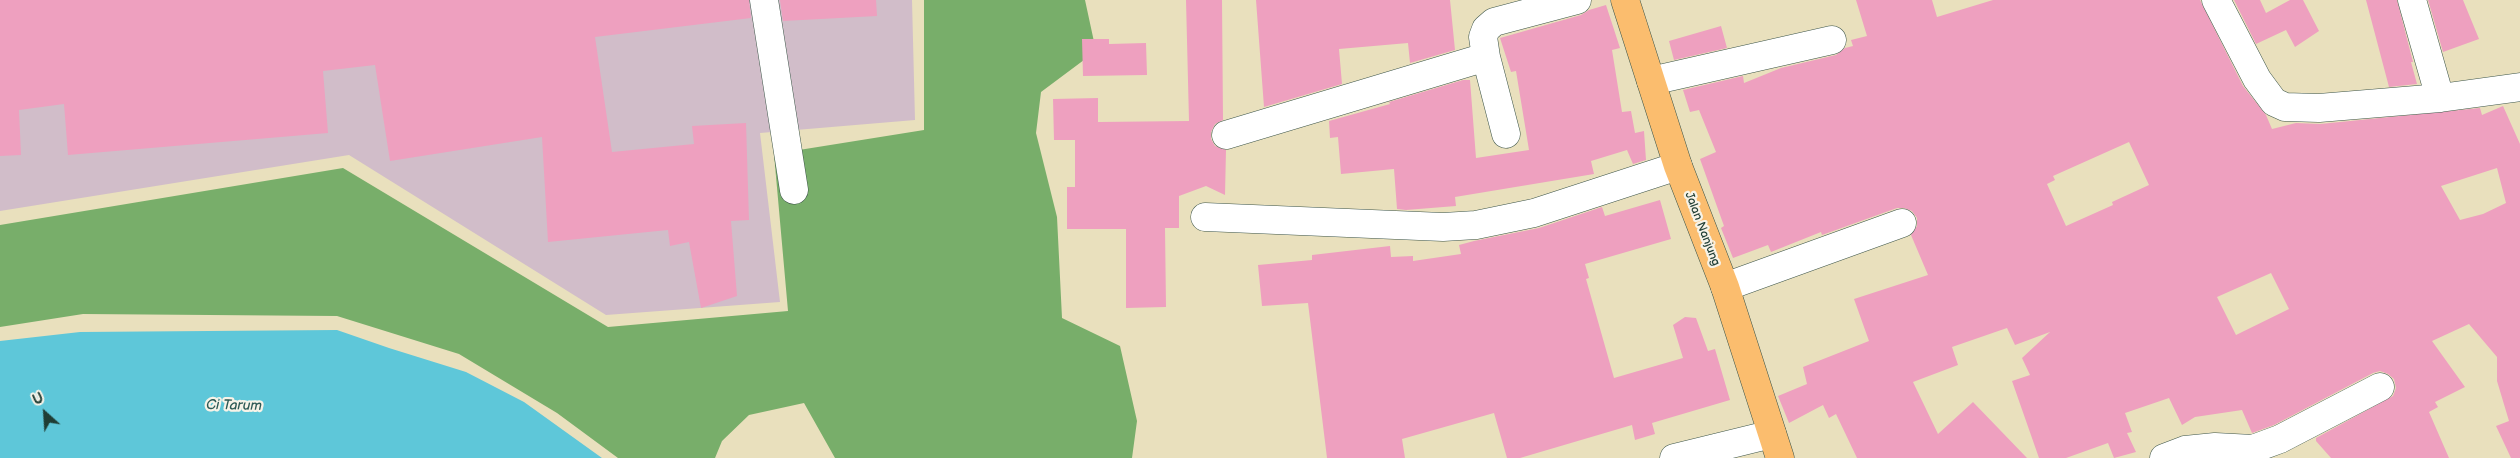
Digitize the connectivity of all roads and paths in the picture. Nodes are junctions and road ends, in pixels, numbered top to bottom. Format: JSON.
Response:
{"nodes":[{"id":1,"x":764,"y":0,"type":"edge"},
{"id":2,"x":1577,"y":0,"type":"edge"},
{"id":3,"x":1625,"y":0,"type":"edge"},
{"id":4,"x":2216,"y":0,"type":"edge"},
{"id":5,"x":2412,"y":0,"type":"edge"},
{"id":6,"x":1832,"y":40,"type":"dead end"},
{"id":7,"x":1486,"y":57,"type":"junction"},
{"id":8,"x":1651,"y":81,"type":"junction"},
{"id":9,"x":2520,"y":87,"type":"edge"},
{"id":10,"x":2440,"y":98,"type":"junction"},
{"id":11,"x":1506,"y":134,"type":"dead end"},
{"id":12,"x":1226,"y":136,"type":"dead end"},
{"id":13,"x":1678,"y":166,"type":"junction"},
{"id":14,"x":794,"y":190,"type":"dead end"},
{"id":15,"x":1205,"y":216,"type":"dead end"},
{"id":16,"x":1902,"y":223,"type":"dead end"},
{"id":17,"x":1725,"y":287,"type":"junction"},
{"id":18,"x":2380,"y":387,"type":"dead end"},
{"id":19,"x":1776,"y":446,"type":"edge"},
{"id":20,"x":1674,"y":458,"type":"edge"},
{"id":21,"x":2164,"y":458,"type":"edge"}],
"edges":[{"from":1,"to":14,"type":"street"},
{"from":2,"to":7,"type":"street"},
{"from":3,"to":8,"type":"main road","name":"Jalan Nanjung"},
{"from":4,"to":10,"type":"street"},
{"from":5,"to":10,"type":"street"},
{"from":6,"to":8,"type":"street"},
{"from":7,"to":11,"type":"street"},
{"from":7,"to":12,"type":"street"},
{"from":8,"to":13,"type":"main road","name":"Jalan Nanjung"},
{"from":9,"to":10,"type":"street"},
{"from":13,"to":15,"type":"street"},
{"from":13,"to":17,"type":"main road","name":"Jalan Nanjung"},
{"from":16,"to":17,"type":"street"},
{"from":17,"to":19,"type":"main road","name":"Jalan Nanjung"},
{"from":18,"to":21,"type":"street"},
{"from":19,"to":20,"type":"street"}]}
